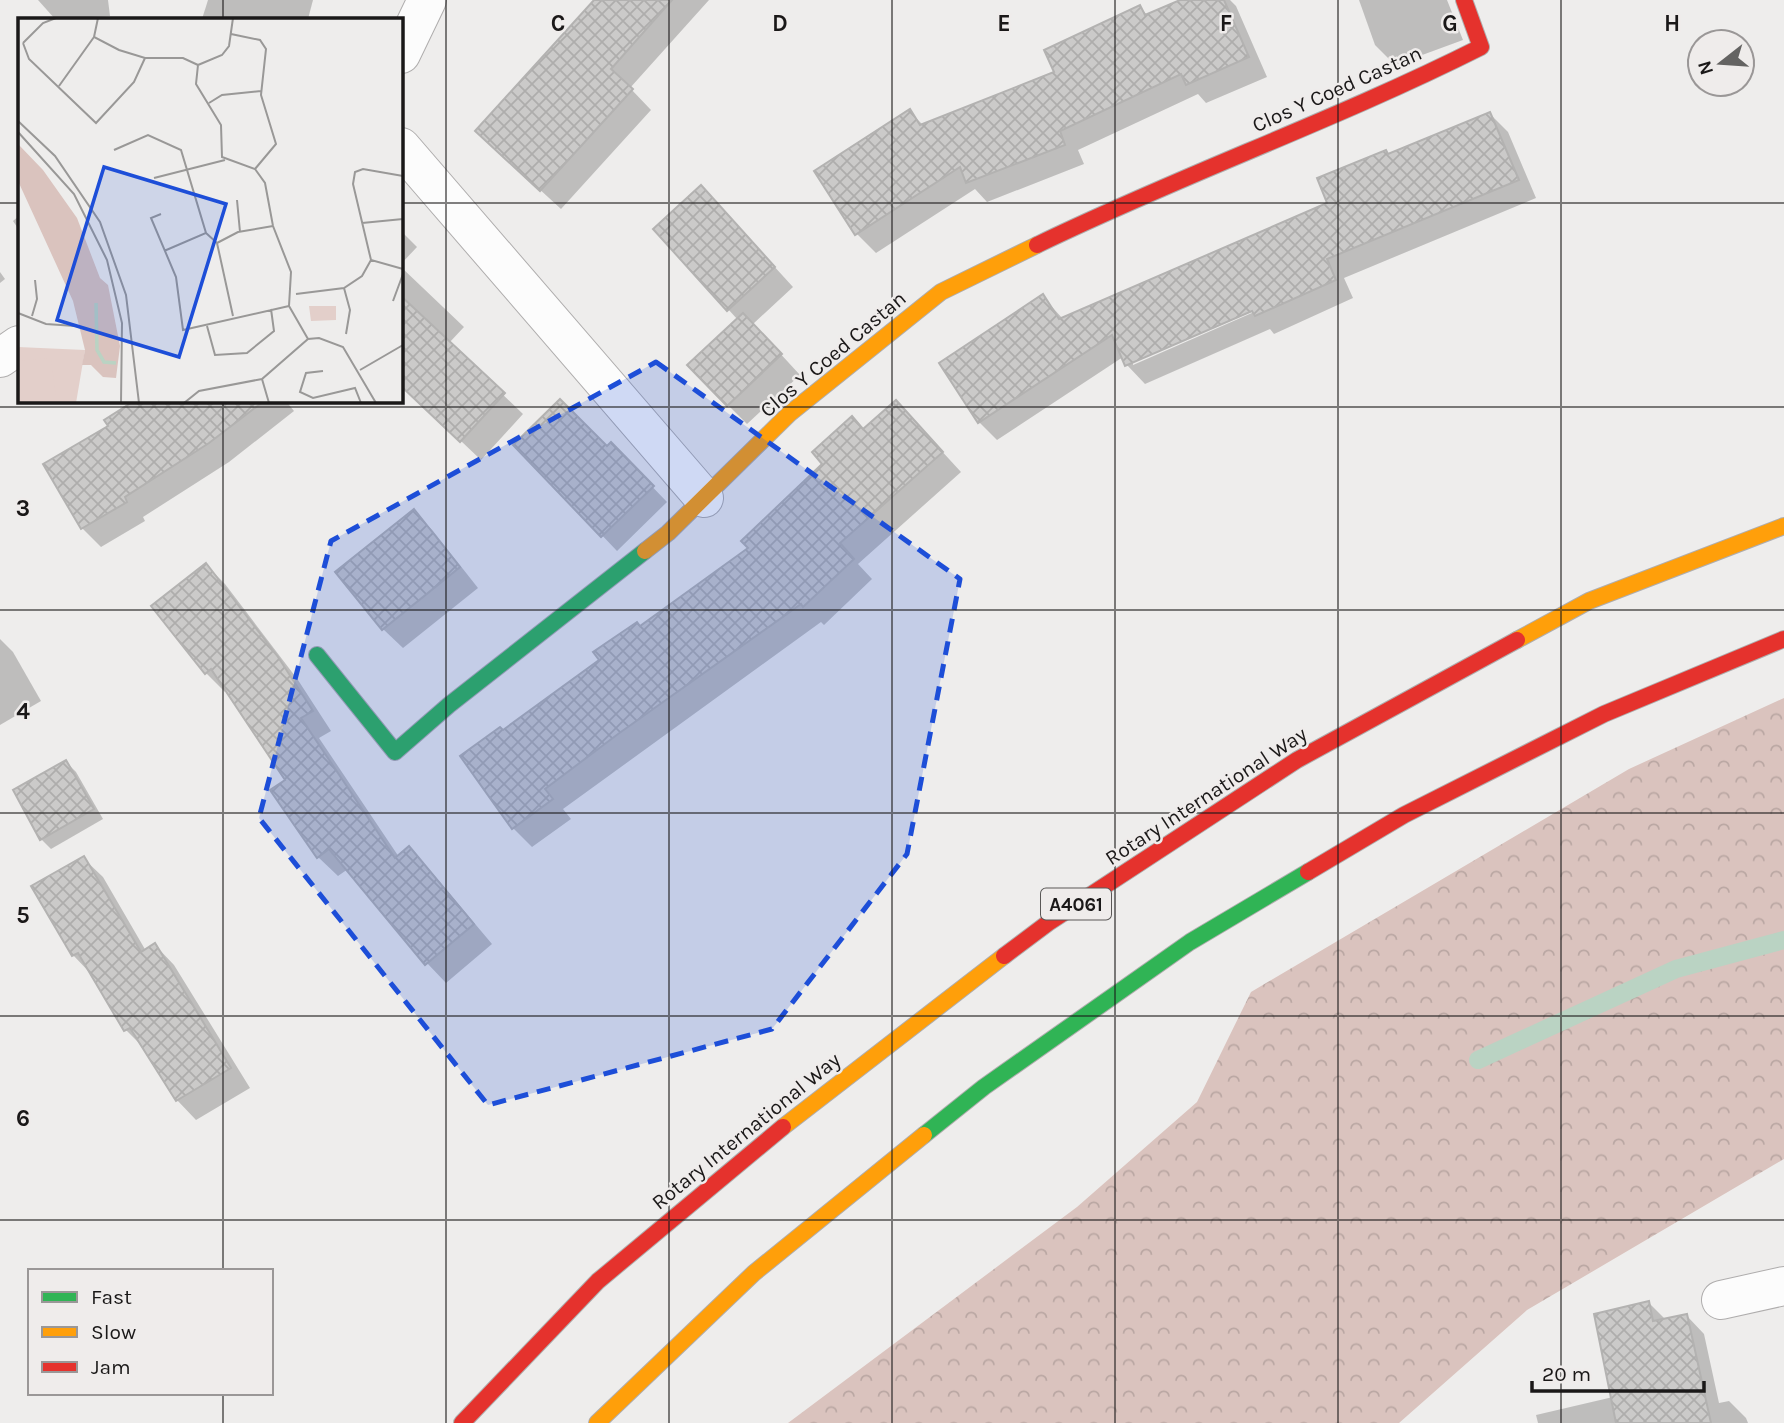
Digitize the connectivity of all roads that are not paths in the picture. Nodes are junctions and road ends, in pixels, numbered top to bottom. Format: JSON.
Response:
{"nodes":[{"id":1,"x":427,"y":0,"type":"edge"},
{"id":2,"x":1464,"y":0,"type":"edge"},
{"id":3,"x":402,"y":52,"type":"edge"},
{"id":4,"x":402,"y":148,"type":"edge"},
{"id":5,"x":18,"y":346,"type":"edge"},
{"id":6,"x":0,"y":358,"type":"edge"},
{"id":7,"x":704,"y":498,"type":"junction"},
{"id":8,"x":1784,"y":526,"type":"edge"},
{"id":9,"x":1784,"y":639,"type":"edge"},
{"id":10,"x":317,"y":655,"type":"dead end"},
{"id":11,"x":1784,"y":1286,"type":"edge"},
{"id":12,"x":1721,"y":1300,"type":"dead end"},
{"id":13,"x":462,"y":1423,"type":"edge"},
{"id":14,"x":597,"y":1423,"type":"edge"}],
"edges":[{"from":1,"to":3,"type":"street"},
{"from":2,"to":7,"type":"main road","name":"Clos Y Coed Castan"},
{"from":4,"to":7,"type":"street"},
{"from":5,"to":6,"type":"street"},
{"from":7,"to":10,"type":"main road","name":"Clos Y Coed Castan"},
{"from":8,"to":13,"type":"main road","name":"Rotary International Way","number":"A4061"},
{"from":9,"to":14,"type":"main road"},
{"from":11,"to":12,"type":"street"}]}
